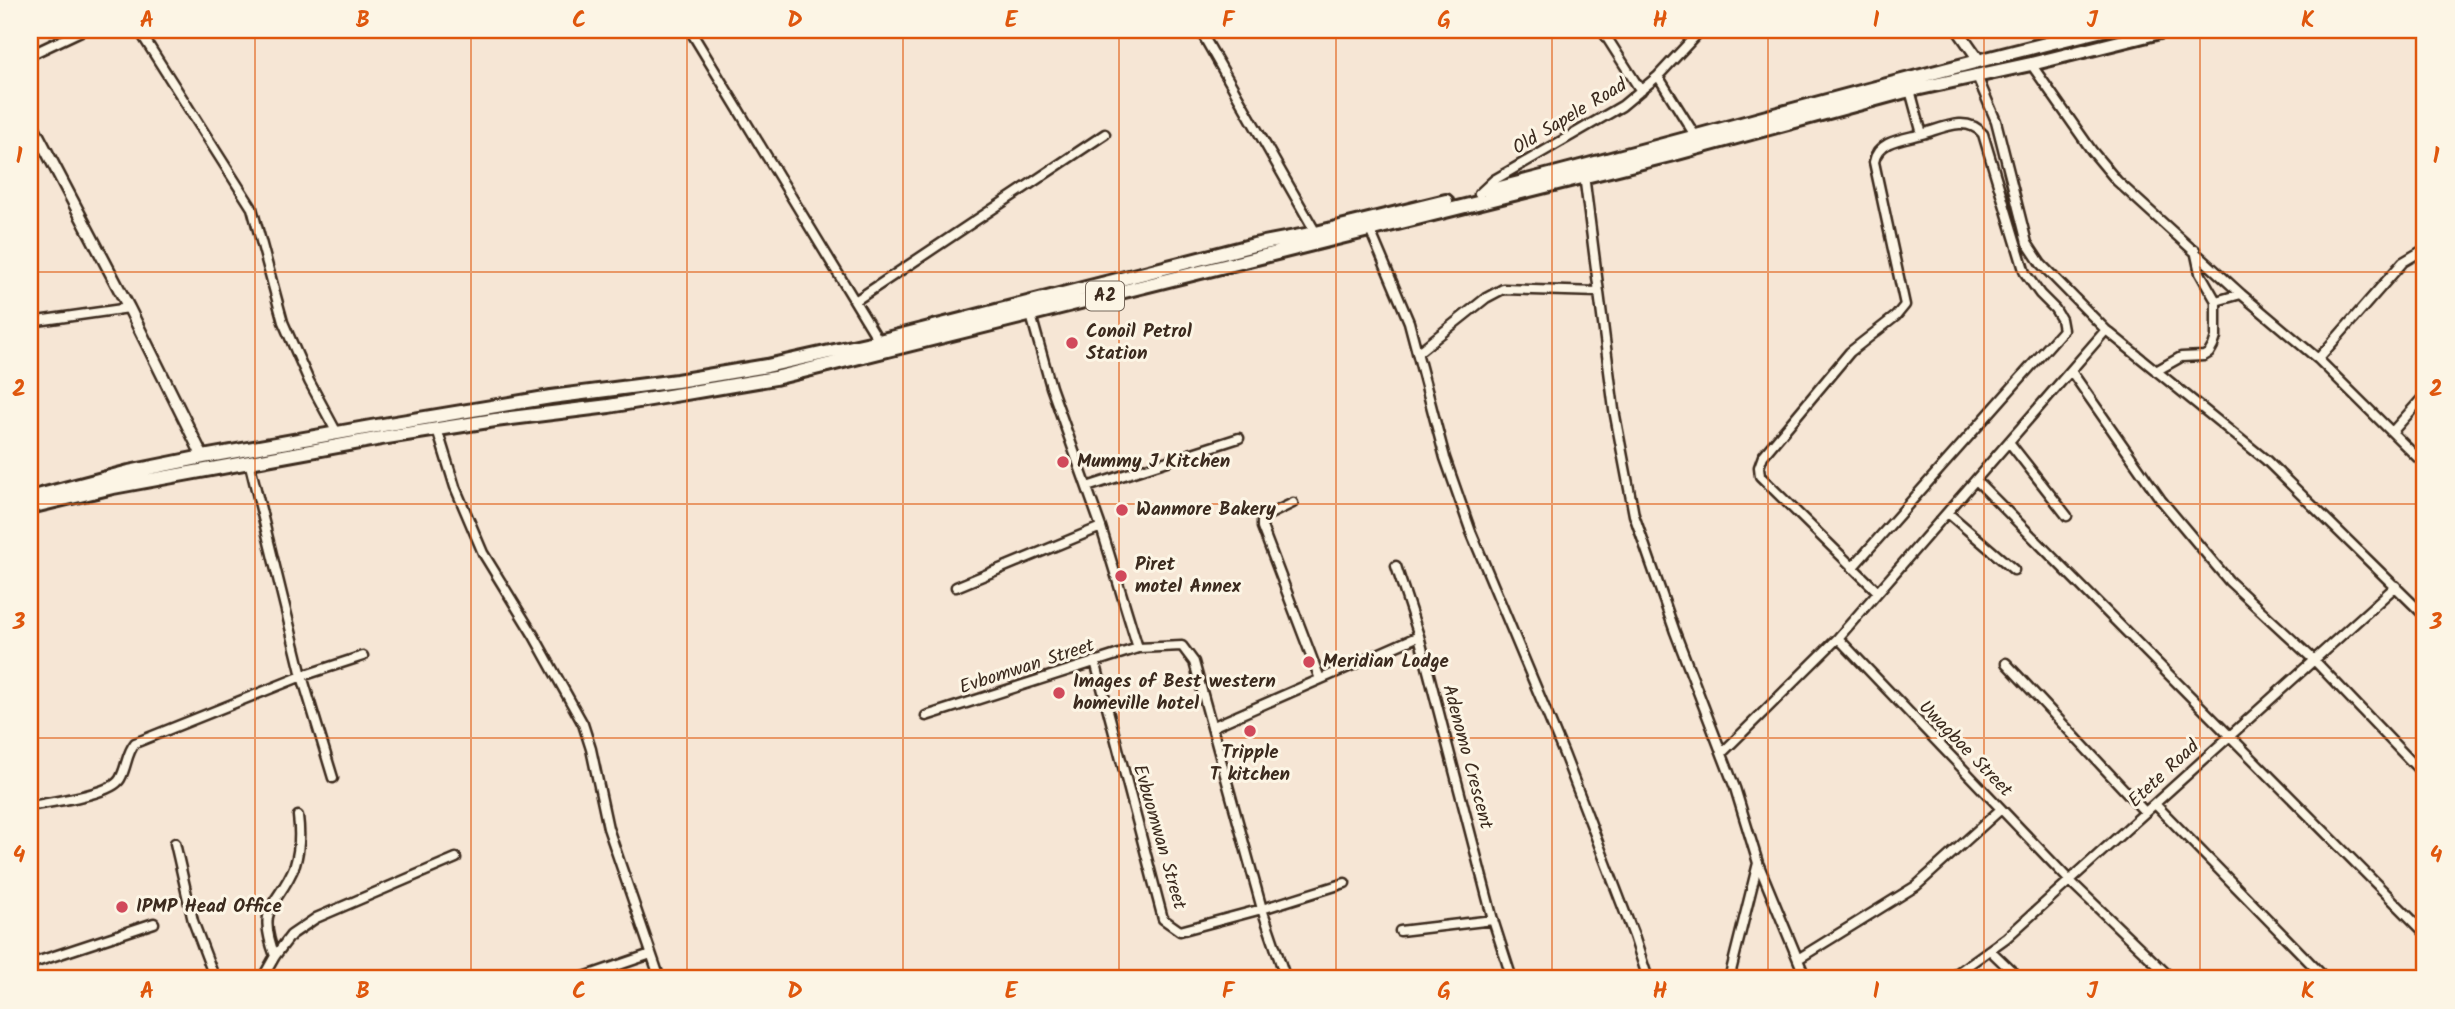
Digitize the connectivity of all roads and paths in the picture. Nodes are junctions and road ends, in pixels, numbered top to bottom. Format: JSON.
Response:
{"nodes":[{"id":1,"x":83,"y":30,"type":"edge"},
{"id":2,"x":139,"y":30,"type":"edge"},
{"id":3,"x":690,"y":30,"type":"edge"},
{"id":4,"x":1200,"y":30,"type":"edge"},
{"id":5,"x":1602,"y":30,"type":"edge"},
{"id":6,"x":1701,"y":30,"type":"edge"},
{"id":7,"x":1958,"y":30,"type":"edge"},
{"id":8,"x":2104,"y":30,"type":"edge"},
{"id":9,"x":2168,"y":30,"type":"edge"},
{"id":10,"x":30,"y":55,"type":"edge"},
{"id":11,"x":1979,"y":60,"type":"junction"},
{"id":12,"x":2031,"y":64,"type":"junction"},
{"id":13,"x":1976,"y":74,"type":"junction"},
{"id":14,"x":1658,"y":76,"type":"junction"},
{"id":15,"x":1910,"y":90,"type":"junction"},
{"id":16,"x":1641,"y":91,"type":"junction"},
{"id":17,"x":30,"y":120,"type":"edge"},
{"id":18,"x":1105,"y":134,"type":"dead end"},
{"id":19,"x":1922,"y":134,"type":"junction"},
{"id":20,"x":1696,"y":137,"type":"junction"},
{"id":21,"x":1584,"y":175,"type":"junction"},
{"id":22,"x":1479,"y":194,"type":"junction"},
{"id":23,"x":1370,"y":230,"type":"junction"},
{"id":24,"x":1315,"y":233,"type":"junction"},
{"id":25,"x":2425,"y":249,"type":"edge"},
{"id":26,"x":2195,"y":250,"type":"junction"},
{"id":27,"x":1599,"y":292,"type":"junction"},
{"id":28,"x":2241,"y":294,"type":"junction"},
{"id":29,"x":855,"y":301,"type":"junction"},
{"id":30,"x":2216,"y":301,"type":"junction"},
{"id":31,"x":129,"y":308,"type":"junction"},
{"id":32,"x":1031,"y":315,"type":"junction"},
{"id":33,"x":30,"y":322,"type":"edge"},
{"id":34,"x":2106,"y":330,"type":"junction"},
{"id":35,"x":879,"y":341,"type":"junction"},
{"id":36,"x":1417,"y":353,"type":"junction"},
{"id":37,"x":2318,"y":359,"type":"junction"},
{"id":38,"x":2071,"y":371,"type":"junction"},
{"id":39,"x":2156,"y":371,"type":"junction"},
{"id":40,"x":607,"y":392,"type":"junction"},
{"id":41,"x":2425,"y":395,"type":"edge"},
{"id":42,"x":610,"y":406,"type":"junction"},
{"id":43,"x":437,"y":429,"type":"junction"},
{"id":44,"x":2393,"y":431,"type":"junction"},
{"id":45,"x":337,"y":433,"type":"junction"},
{"id":46,"x":1239,"y":438,"type":"dead end"},
{"id":47,"x":2009,"y":442,"type":"junction"},
{"id":48,"x":204,"y":457,"type":"junction"},
{"id":49,"x":249,"y":461,"type":"junction"},
{"id":50,"x":2425,"y":465,"type":"edge"},
{"id":51,"x":1976,"y":480,"type":"junction"},
{"id":52,"x":1087,"y":486,"type":"junction"},
{"id":53,"x":30,"y":498,"type":"edge"},
{"id":54,"x":1293,"y":503,"type":"dead end"},
{"id":55,"x":30,"y":508,"type":"edge"},
{"id":56,"x":1948,"y":513,"type":"junction"},
{"id":57,"x":2067,"y":516,"type":"dead end"},
{"id":58,"x":1101,"y":527,"type":"junction"},
{"id":59,"x":1396,"y":566,"type":"dead end"},
{"id":60,"x":1852,"y":568,"type":"junction"},
{"id":61,"x":2014,"y":570,"type":"dead end"},
{"id":62,"x":2396,"y":586,"type":"junction"},
{"id":63,"x":956,"y":587,"type":"dead end"},
{"id":64,"x":1878,"y":592,"type":"junction"},
{"id":65,"x":2425,"y":616,"type":"edge"},
{"id":66,"x":1419,"y":636,"type":"junction"},
{"id":67,"x":1838,"y":638,"type":"junction"},
{"id":68,"x":1138,"y":648,"type":"junction"},
{"id":69,"x":363,"y":656,"type":"dead end"},
{"id":70,"x":2314,"y":660,"type":"junction"},
{"id":71,"x":1095,"y":662,"type":"junction"},
{"id":72,"x":2006,"y":663,"type":"dead end"},
{"id":73,"x":302,"y":676,"type":"junction"},
{"id":74,"x":1320,"y":679,"type":"junction"},
{"id":75,"x":926,"y":716,"type":"dead end"},
{"id":76,"x":1214,"y":726,"type":"junction"},
{"id":77,"x":2229,"y":735,"type":"junction"},
{"id":78,"x":1722,"y":753,"type":"junction"},
{"id":79,"x":2425,"y":776,"type":"edge"},
{"id":80,"x":333,"y":778,"type":"dead end"},
{"id":81,"x":2154,"y":804,"type":"junction"},
{"id":82,"x":30,"y":806,"type":"edge"},
{"id":83,"x":2001,"y":809,"type":"junction"},
{"id":84,"x":2146,"y":812,"type":"junction"},
{"id":85,"x":299,"y":816,"type":"dead end"},
{"id":86,"x":175,"y":843,"type":"dead end"},
{"id":87,"x":456,"y":858,"type":"dead end"},
{"id":88,"x":1758,"y":863,"type":"junction"},
{"id":89,"x":2070,"y":880,"type":"junction"},
{"id":90,"x":1345,"y":883,"type":"dead end"},
{"id":91,"x":1262,"y":909,"type":"junction"},
{"id":92,"x":1493,"y":920,"type":"junction"},
{"id":93,"x":154,"y":923,"type":"dead end"},
{"id":94,"x":1400,"y":931,"type":"dead end"},
{"id":95,"x":2425,"y":933,"type":"edge"},
{"id":96,"x":1991,"y":951,"type":"junction"},
{"id":97,"x":650,"y":954,"type":"junction"},
{"id":98,"x":275,"y":956,"type":"junction"},
{"id":99,"x":1797,"y":959,"type":"junction"},
{"id":100,"x":30,"y":964,"type":"edge"},
{"id":101,"x":215,"y":979,"type":"edge"},
{"id":102,"x":262,"y":979,"type":"edge"},
{"id":103,"x":464,"y":979,"type":"edge"},
{"id":104,"x":538,"y":979,"type":"edge"},
{"id":105,"x":578,"y":979,"type":"edge"},
{"id":106,"x":660,"y":979,"type":"edge"},
{"id":107,"x":1286,"y":979,"type":"edge"},
{"id":108,"x":1512,"y":979,"type":"edge"},
{"id":109,"x":1648,"y":979,"type":"edge"},
{"id":110,"x":1729,"y":979,"type":"edge"},
{"id":111,"x":1806,"y":979,"type":"edge"},
{"id":112,"x":1949,"y":979,"type":"edge"},
{"id":113,"x":2020,"y":979,"type":"edge"},
{"id":114,"x":2172,"y":979,"type":"edge"},
{"id":115,"x":2326,"y":979,"type":"edge"}],
"edges":[{"from":1,"to":10,"type":"street"},
{"from":2,"to":45,"type":"street"},
{"from":3,"to":29,"type":"street"},
{"from":4,"to":24,"type":"street"},
{"from":5,"to":16,"type":"street"},
{"from":6,"to":14,"type":"street","name":"Old Sapele Road"},
{"from":7,"to":11,"type":"street"},
{"from":8,"to":11,"type":"highway","number":"A2"},
{"from":9,"to":12,"type":"highway","number":"A2"},
{"from":11,"to":20,"type":"highway","number":"A2"},
{"from":12,"to":13,"type":"highway","number":"A2"},
{"from":12,"to":26,"type":"street"},
{"from":13,"to":15,"type":"highway","number":"A2"},
{"from":13,"to":34,"type":"street"},
{"from":14,"to":16,"type":"street","name":"Old Sapele Road"},
{"from":14,"to":20,"type":"street"},
{"from":15,"to":19,"type":"street"},
{"from":15,"to":21,"type":"highway","number":"A2"},
{"from":16,"to":22,"type":"street","name":"Old Sapele Road"},
{"from":17,"to":31,"type":"street"},
{"from":18,"to":29,"type":"street"},
{"from":19,"to":60,"type":"street"},
{"from":19,"to":60,"type":"street"},
{"from":20,"to":22,"type":"highway","number":"A2"},
{"from":21,"to":23,"type":"highway","number":"A2"},
{"from":21,"to":27,"type":"street"},
{"from":22,"to":24,"type":"highway","number":"A2"},
{"from":23,"to":32,"type":"highway","number":"A2"},
{"from":23,"to":36,"type":"street"},
{"from":24,"to":35,"type":"highway","number":"A2"},
{"from":25,"to":37,"type":"street"},
{"from":26,"to":28,"type":"street"},
{"from":26,"to":30,"type":"street"},
{"from":27,"to":36,"type":"street"},
{"from":27,"to":78,"type":"street"},
{"from":28,"to":30,"type":"street"},
{"from":28,"to":37,"type":"street"},
{"from":29,"to":35,"type":"street"},
{"from":30,"to":39,"type":"street"},
{"from":31,"to":33,"type":"street"},
{"from":31,"to":48,"type":"street"},
{"from":32,"to":42,"type":"highway","number":"A2"},
{"from":32,"to":52,"type":"street"},
{"from":34,"to":38,"type":"street"},
{"from":34,"to":39,"type":"street"},
{"from":35,"to":40,"type":"highway","number":"A2"},
{"from":36,"to":109,"type":"street"},
{"from":37,"to":44,"type":"street"},
{"from":38,"to":47,"type":"street"},
{"from":38,"to":70,"type":"street"},
{"from":39,"to":62,"type":"street"},
{"from":40,"to":42,"type":"highway"},
{"from":40,"to":45,"type":"highway","number":"A2"},
{"from":41,"to":44,"type":"street"},
{"from":42,"to":43,"type":"highway","number":"A2"},
{"from":43,"to":49,"type":"highway","number":"A2"},
{"from":43,"to":97,"type":"street"},
{"from":44,"to":50,"type":"street"},
{"from":45,"to":48,"type":"highway","number":"A2"},
{"from":46,"to":52,"type":"street"},
{"from":47,"to":51,"type":"street"},
{"from":47,"to":57,"type":"street"},
{"from":48,"to":53,"type":"highway","number":"A2"},
{"from":49,"to":55,"type":"highway","number":"A2"},
{"from":49,"to":73,"type":"street"},
{"from":51,"to":56,"type":"street"},
{"from":51,"to":77,"type":"street"},
{"from":52,"to":58,"type":"street"},
{"from":54,"to":74,"type":"street"},
{"from":56,"to":61,"type":"street"},
{"from":56,"to":64,"type":"street"},
{"from":58,"to":63,"type":"street"},
{"from":58,"to":68,"type":"street"},
{"from":59,"to":66,"type":"street","name":"Adenomo Crescent"},
{"from":60,"to":64,"type":"street"},
{"from":62,"to":65,"type":"street"},
{"from":62,"to":70,"type":"street","name":"Etete Road"},
{"from":64,"to":67,"type":"street"},
{"from":66,"to":74,"type":"street"},
{"from":66,"to":92,"type":"street","name":"Adenomo Crescent"},
{"from":67,"to":78,"type":"street"},
{"from":67,"to":83,"type":"street","name":"Uwagboe Street"},
{"from":68,"to":71,"type":"street","name":"Evbomwan Street"},
{"from":68,"to":76,"type":"street","name":"Evbomwan Street"},
{"from":69,"to":73,"type":"street"},
{"from":70,"to":77,"type":"street","name":"Etete Road"},
{"from":70,"to":79,"type":"street"},
{"from":71,"to":75,"type":"street","name":"Evbomwan Street"},
{"from":71,"to":91,"type":"street","name":"Evbuomwan Street"},
{"from":72,"to":84,"type":"street"},
{"from":73,"to":80,"type":"street"},
{"from":73,"to":82,"type":"street"},
{"from":74,"to":76,"type":"street"},
{"from":76,"to":91,"type":"street","name":"Evbomwan Street"},
{"from":77,"to":81,"type":"street","name":"Etete Road"},
{"from":77,"to":95,"type":"street"},
{"from":78,"to":88,"type":"street"},
{"from":81,"to":84,"type":"street","name":"Etete Road"},
{"from":81,"to":115,"type":"street"},
{"from":83,"to":89,"type":"street","name":"Uwagboe Street"},
{"from":83,"to":99,"type":"street"},
{"from":84,"to":89,"type":"street","name":"Etete Road"},
{"from":85,"to":98,"type":"street"},
{"from":86,"to":101,"type":"street"},
{"from":87,"to":98,"type":"street"},
{"from":88,"to":99,"type":"street"},
{"from":88,"to":110,"type":"street"},
{"from":89,"to":96,"type":"street","name":"Etete Road"},
{"from":89,"to":114,"type":"street","name":"Uwagboe Street"},
{"from":90,"to":91,"type":"street","name":"Evbuomwan Street"},
{"from":91,"to":107,"type":"street","name":"Evbomwan Street"},
{"from":92,"to":94,"type":"street"},
{"from":92,"to":108,"type":"street","name":"Adenomo Crescent"},
{"from":93,"to":100,"type":"street"},
{"from":96,"to":112,"type":"street","name":"Etete Road"},
{"from":96,"to":113,"type":"street"},
{"from":97,"to":105,"type":"street"},
{"from":97,"to":106,"type":"street"},
{"from":98,"to":102,"type":"street"},
{"from":99,"to":111,"type":"street"},
{"from":103,"to":104,"type":"street"}]}
